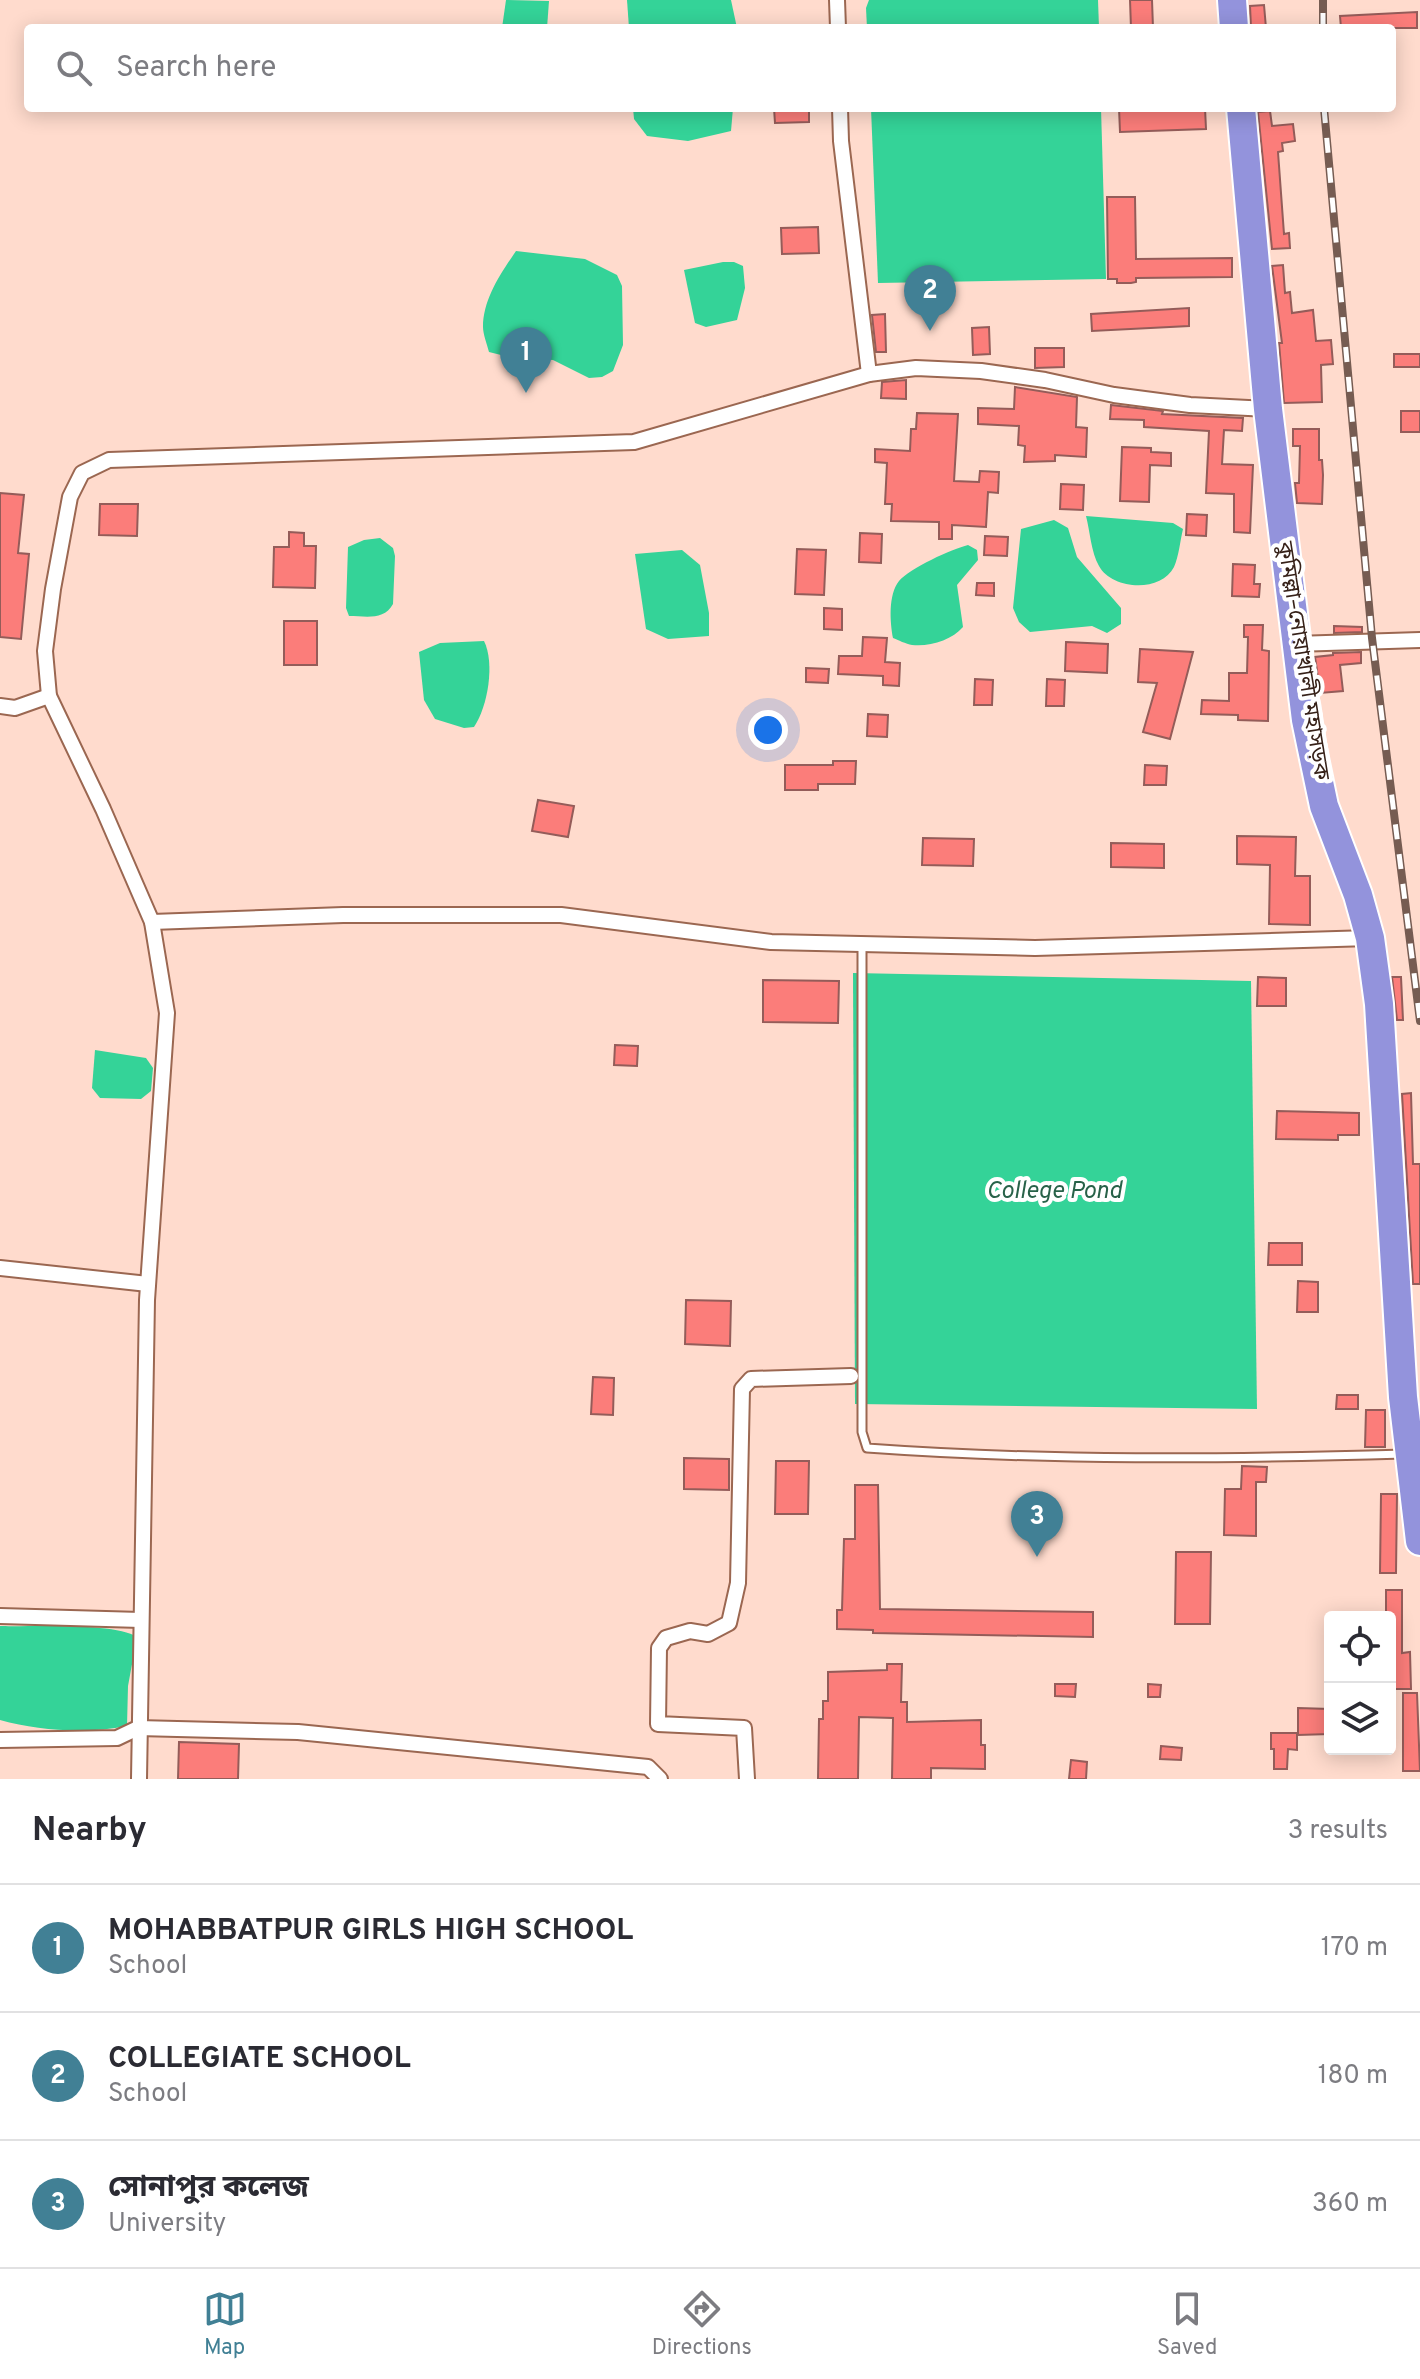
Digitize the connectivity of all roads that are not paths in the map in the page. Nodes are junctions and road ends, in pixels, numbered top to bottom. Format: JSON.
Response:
{"nodes":[{"id":1,"x":837,"y":0,"type":"edge"},
{"id":2,"x":1232,"y":0,"type":"edge"},
{"id":3,"x":838,"y":24,"type":"edge"},
{"id":4,"x":1234,"y":24,"type":"edge"},
{"id":5,"x":840,"y":112,"type":"edge"},
{"id":6,"x":1241,"y":112,"type":"edge"},
{"id":7,"x":869,"y":374,"type":"junction"},
{"id":8,"x":1268,"y":409,"type":"junction"},
{"id":9,"x":1420,"y":640,"type":"edge"},
{"id":10,"x":1295,"y":644,"type":"junction"},
{"id":11,"x":49,"y":696,"type":"junction"},
{"id":12,"x":0,"y":706,"type":"edge"},
{"id":13,"x":152,"y":922,"type":"junction"},
{"id":14,"x":1370,"y":938,"type":"junction"},
{"id":15,"x":862,"y":944,"type":"junction"},
{"id":16,"x":0,"y":1268,"type":"edge"},
{"id":17,"x":148,"y":1284,"type":"junction"},
{"id":18,"x":851,"y":1376,"type":"dead end"},
{"id":19,"x":1410,"y":1454,"type":"junction"},
{"id":20,"x":1420,"y":1541,"type":"edge"},
{"id":21,"x":0,"y":1616,"type":"edge"},
{"id":22,"x":141,"y":1620,"type":"junction"},
{"id":23,"x":138,"y":1728,"type":"junction"},
{"id":24,"x":0,"y":1740,"type":"edge"},
{"id":25,"x":139,"y":1779,"type":"edge"},
{"id":26,"x":660,"y":1779,"type":"edge"},
{"id":27,"x":747,"y":1779,"type":"edge"}],
"edges":[{"from":1,"to":3,"type":"street"},
{"from":2,"to":4,"type":"highway"},
{"from":5,"to":7,"type":"street"},
{"from":6,"to":8,"type":"highway","name":"কুমিল্লা–নোয়াখালী মহাসড়ক"},
{"from":7,"to":8,"type":"street"},
{"from":7,"to":11,"type":"street"},
{"from":8,"to":10,"type":"highway","name":"কুমিল্লা–নোয়াখালী মহাসড়ক"},
{"from":9,"to":10,"type":"street"},
{"from":10,"to":14,"type":"highway","name":"কুমিল্লা–নোয়াখালী মহাসড়ক"},
{"from":11,"to":12,"type":"street"},
{"from":11,"to":13,"type":"street"},
{"from":13,"to":15,"type":"street"},
{"from":13,"to":17,"type":"street"},
{"from":14,"to":15,"type":"street"},
{"from":14,"to":19,"type":"highway","name":"কুমিল্লা–নোয়াখালী মহাসড়ক"},
{"from":15,"to":19,"type":"lane"},
{"from":16,"to":17,"type":"street"},
{"from":17,"to":22,"type":"street"},
{"from":18,"to":27,"type":"street"},
{"from":19,"to":20,"type":"highway","name":"কুমিল্লা–নোয়াখালী মহাসড়ক"},
{"from":21,"to":22,"type":"street"},
{"from":22,"to":23,"type":"street"},
{"from":23,"to":24,"type":"street"},
{"from":23,"to":25,"type":"street"},
{"from":23,"to":26,"type":"street"}]}
